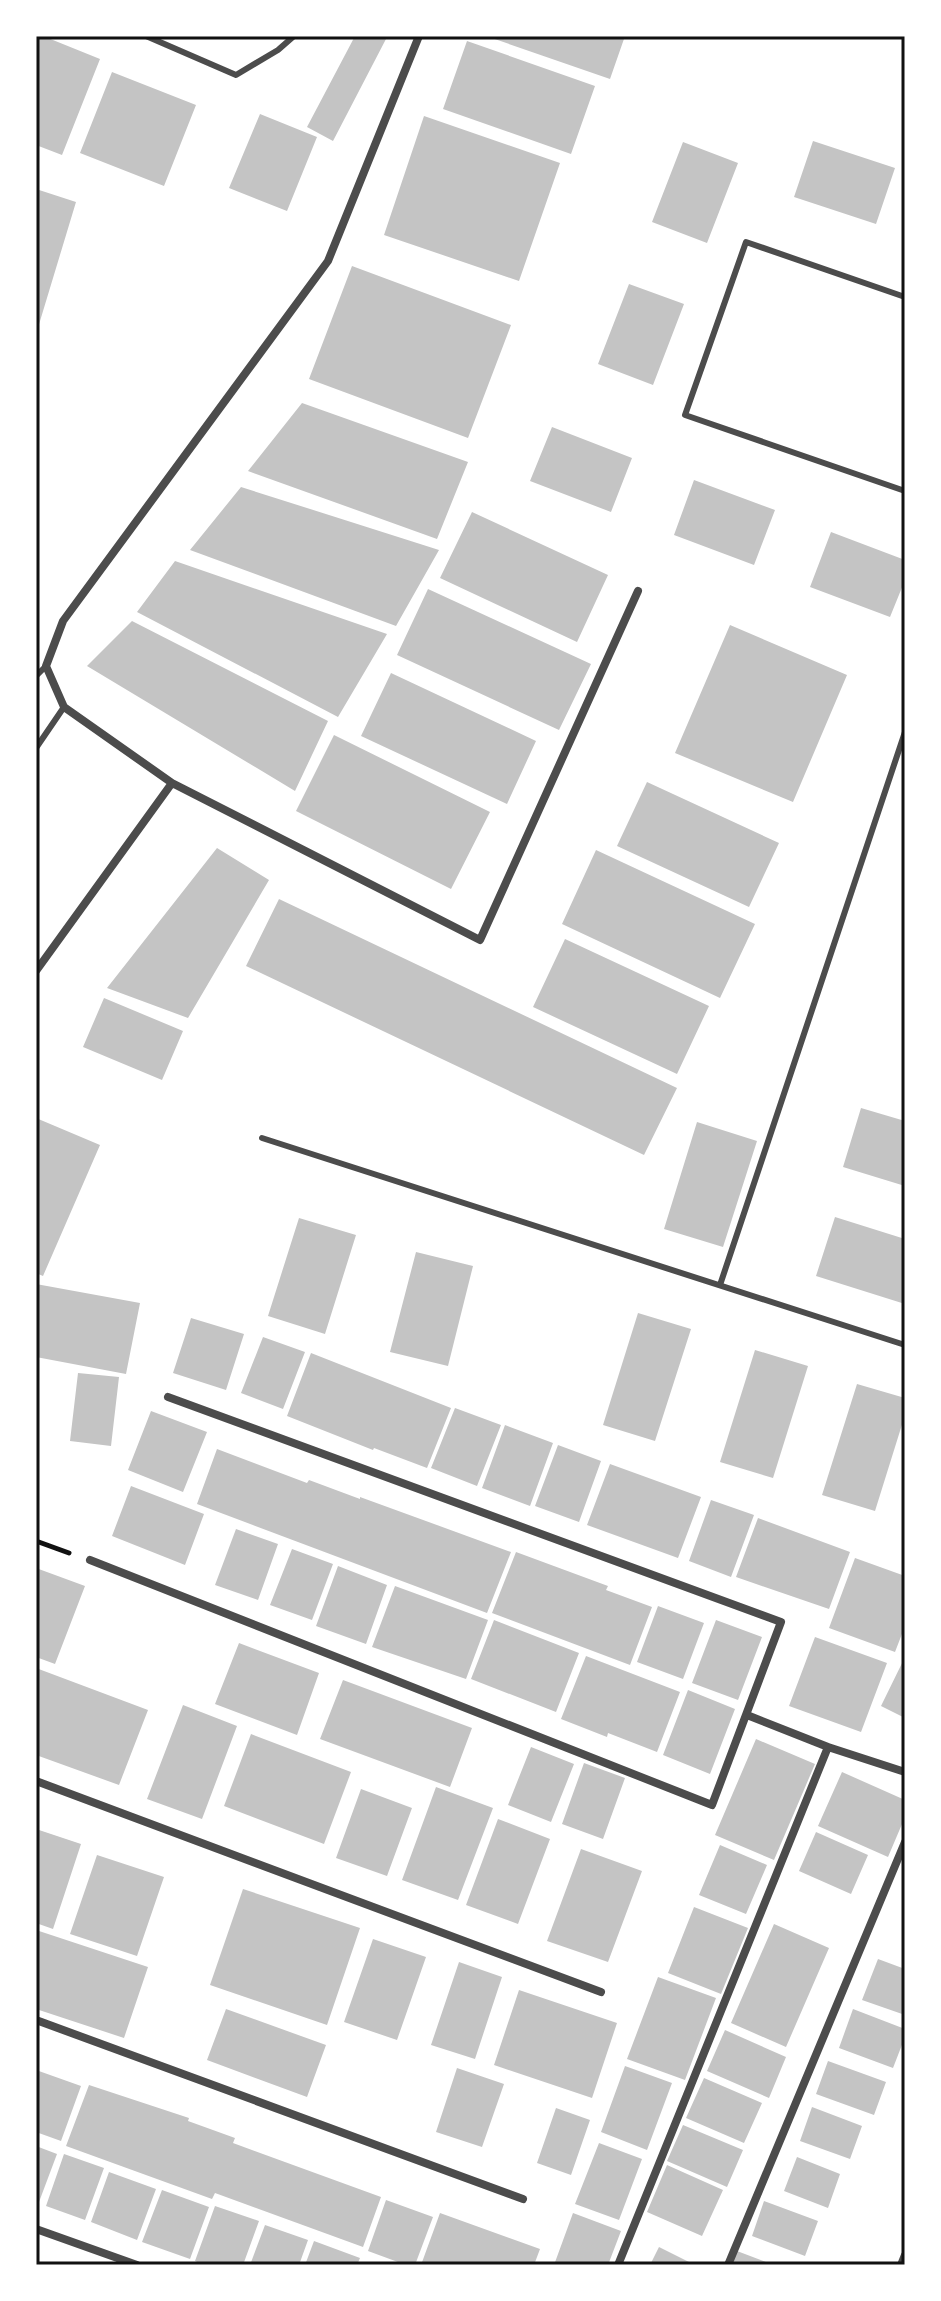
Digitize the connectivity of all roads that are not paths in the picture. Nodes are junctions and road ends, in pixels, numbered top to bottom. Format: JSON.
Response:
{"nodes":[{"id":1,"x":146,"y":36,"type":"edge"},
{"id":2,"x":294,"y":36,"type":"edge"},
{"id":3,"x":419,"y":36,"type":"edge"},
{"id":4,"x":905,"y":297,"type":"edge"},
{"id":5,"x":905,"y":491,"type":"edge"},
{"id":6,"x":638,"y":591,"type":"dead end"},
{"id":7,"x":46,"y":666,"type":"junction"},
{"id":8,"x":36,"y":676,"type":"edge"},
{"id":9,"x":64,"y":707,"type":"junction"},
{"id":10,"x":905,"y":732,"type":"edge"},
{"id":11,"x":36,"y":748,"type":"edge"},
{"id":12,"x":172,"y":783,"type":"junction"},
{"id":13,"x":36,"y":971,"type":"edge"},
{"id":14,"x":262,"y":1138,"type":"dead end"},
{"id":15,"x":720,"y":1285,"type":"junction"},
{"id":16,"x":905,"y":1345,"type":"edge"},
{"id":17,"x":168,"y":1397,"type":"dead end"},
{"id":18,"x":90,"y":1560,"type":"road end"},
{"id":19,"x":747,"y":1715,"type":"junction"},
{"id":20,"x":828,"y":1747,"type":"junction"},
{"id":21,"x":905,"y":1772,"type":"edge"},
{"id":22,"x":36,"y":1781,"type":"edge"},
{"id":23,"x":905,"y":1842,"type":"edge"},
{"id":24,"x":601,"y":1992,"type":"dead end"},
{"id":25,"x":36,"y":2020,"type":"edge"},
{"id":26,"x":523,"y":2199,"type":"dead end"},
{"id":27,"x":36,"y":2229,"type":"edge"},
{"id":28,"x":905,"y":2255,"type":"edge"},
{"id":29,"x":137,"y":2265,"type":"edge"},
{"id":30,"x":618,"y":2265,"type":"edge"},
{"id":31,"x":728,"y":2265,"type":"edge"},
{"id":32,"x":901,"y":2265,"type":"edge"}],
"edges":[{"from":1,"to":2,"type":"lane"},
{"from":3,"to":7,"type":"street"},
{"from":4,"to":5,"type":"lane"},
{"from":6,"to":12,"type":"street"},
{"from":7,"to":8,"type":"lane"},
{"from":7,"to":9,"type":"street"},
{"from":9,"to":11,"type":"lane"},
{"from":9,"to":12,"type":"street"},
{"from":10,"to":15,"type":"lane"},
{"from":12,"to":13,"type":"street"},
{"from":14,"to":15,"type":"lane"},
{"from":15,"to":16,"type":"lane"},
{"from":17,"to":19,"type":"street"},
{"from":18,"to":19,"type":"street"},
{"from":19,"to":20,"type":"street"},
{"from":20,"to":21,"type":"street"},
{"from":20,"to":30,"type":"street"},
{"from":22,"to":24,"type":"street"},
{"from":23,"to":31,"type":"street"},
{"from":25,"to":26,"type":"street"},
{"from":27,"to":29,"type":"street"},
{"from":28,"to":32,"type":"street"}]}
